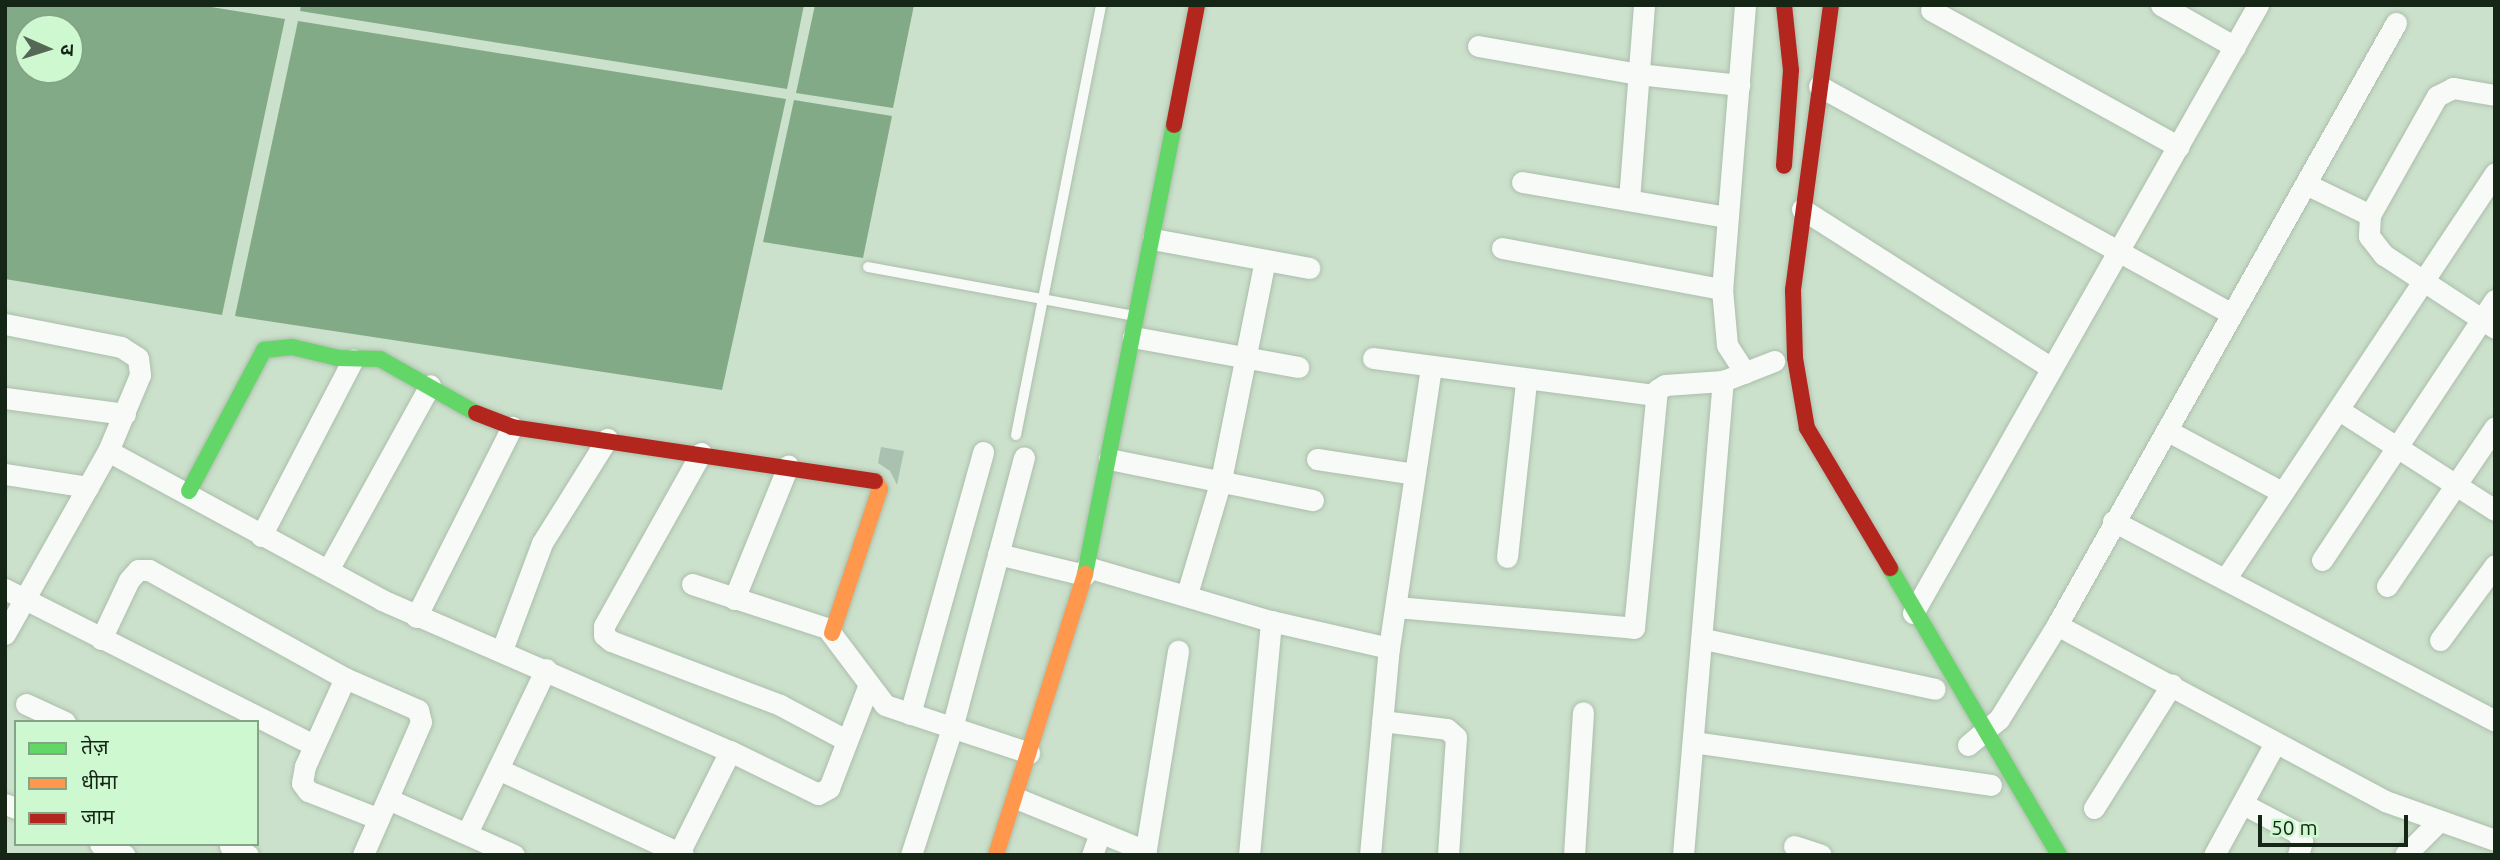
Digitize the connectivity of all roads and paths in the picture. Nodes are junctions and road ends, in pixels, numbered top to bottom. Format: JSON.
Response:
{"nodes":[{"id":1,"x":1101,"y":5,"type":"edge"},
{"id":2,"x":1197,"y":5,"type":"edge"},
{"id":3,"x":1644,"y":5,"type":"edge"},
{"id":4,"x":1745,"y":5,"type":"edge"},
{"id":5,"x":1784,"y":5,"type":"edge"},
{"id":6,"x":1832,"y":5,"type":"edge"},
{"id":7,"x":2161,"y":5,"type":"edge"},
{"id":8,"x":2258,"y":5,"type":"edge"},
{"id":9,"x":1931,"y":10,"type":"dead end"},
{"id":10,"x":2396,"y":23,"type":"dead end"},
{"id":11,"x":1478,"y":46,"type":"dead end"},
{"id":12,"x":2235,"y":47,"type":"junction"},
{"id":13,"x":1638,"y":74,"type":"junction"},
{"id":14,"x":1739,"y":85,"type":"junction"},
{"id":15,"x":1819,"y":86,"type":"junction"},
{"id":16,"x":2495,"y":95,"type":"edge"},
{"id":17,"x":2179,"y":147,"type":"junction"},
{"id":18,"x":2495,"y":173,"type":"edge"},
{"id":19,"x":1522,"y":182,"type":"dead end"},
{"id":20,"x":1783,"y":184,"type":"dead end"},
{"id":21,"x":2306,"y":184,"type":"junction"},
{"id":22,"x":1629,"y":200,"type":"junction"},
{"id":23,"x":1802,"y":209,"type":"junction"},
{"id":24,"x":2370,"y":215,"type":"junction"},
{"id":25,"x":1727,"y":217,"type":"junction"},
{"id":26,"x":1153,"y":239,"type":"junction"},
{"id":27,"x":1502,"y":248,"type":"dead end"},
{"id":28,"x":2120,"y":252,"type":"junction"},
{"id":29,"x":1265,"y":260,"type":"junction"},
{"id":30,"x":868,"y":267,"type":"dead end"},
{"id":31,"x":1309,"y":268,"type":"dead end"},
{"id":32,"x":2423,"y":282,"type":"junction"},
{"id":33,"x":1723,"y":289,"type":"junction"},
{"id":34,"x":1043,"y":299,"type":"junction"},
{"id":35,"x":2495,"y":300,"type":"edge"},
{"id":36,"x":2231,"y":313,"type":"junction"},
{"id":37,"x":1138,"y":316,"type":"junction"},
{"id":38,"x":5,"y":324,"type":"edge"},
{"id":39,"x":2488,"y":324,"type":"edge"},
{"id":40,"x":1133,"y":337,"type":"junction"},
{"id":41,"x":1246,"y":355,"type":"junction"},
{"id":42,"x":1373,"y":358,"type":"dead end"},
{"id":43,"x":353,"y":359,"type":"junction"},
{"id":44,"x":1774,"y":360,"type":"dead end"},
{"id":45,"x":1298,"y":367,"type":"dead end"},
{"id":46,"x":1431,"y":368,"type":"junction"},
{"id":47,"x":2052,"y":368,"type":"junction"},
{"id":48,"x":1745,"y":373,"type":"junction"},
{"id":49,"x":1526,"y":381,"type":"junction"},
{"id":50,"x":1723,"y":381,"type":"junction"},
{"id":51,"x":430,"y":385,"type":"junction"},
{"id":52,"x":1655,"y":395,"type":"junction"},
{"id":53,"x":5,"y":398,"type":"edge"},
{"id":54,"x":2339,"y":410,"type":"junction"},
{"id":55,"x":125,"y":414,"type":"junction"},
{"id":56,"x":512,"y":427,"type":"junction"},
{"id":57,"x":2495,"y":427,"type":"edge"},
{"id":58,"x":2168,"y":431,"type":"junction"},
{"id":59,"x":1016,"y":435,"type":"dead end"},
{"id":60,"x":607,"y":439,"type":"junction"},
{"id":61,"x":2398,"y":448,"type":"junction"},
{"id":62,"x":108,"y":451,"type":"junction"},
{"id":63,"x":983,"y":452,"type":"dead end"},
{"id":64,"x":701,"y":453,"type":"junction"},
{"id":65,"x":1024,"y":457,"type":"dead end"},
{"id":66,"x":1109,"y":459,"type":"junction"},
{"id":67,"x":1317,"y":459,"type":"dead end"},
{"id":68,"x":788,"y":466,"type":"junction"},
{"id":69,"x":5,"y":474,"type":"edge"},
{"id":70,"x":1414,"y":474,"type":"junction"},
{"id":71,"x":1221,"y":480,"type":"junction"},
{"id":72,"x":2457,"y":485,"type":"junction"},
{"id":73,"x":88,"y":486,"type":"junction"},
{"id":74,"x":189,"y":491,"type":"junction"},
{"id":75,"x":2281,"y":492,"type":"junction"},
{"id":76,"x":1312,"y":500,"type":"dead end"},
{"id":77,"x":2495,"y":510,"type":"edge"},
{"id":78,"x":2113,"y":521,"type":"junction"},
{"id":79,"x":261,"y":536,"type":"junction"},
{"id":80,"x":998,"y":554,"type":"junction"},
{"id":81,"x":1507,"y":557,"type":"dead end"},
{"id":82,"x":2322,"y":560,"type":"dead end"},
{"id":83,"x":2495,"y":565,"type":"edge"},
{"id":84,"x":328,"y":570,"type":"junction"},
{"id":85,"x":1086,"y":571,"type":"junction"},
{"id":86,"x":2227,"y":578,"type":"junction"},
{"id":87,"x":692,"y":584,"type":"dead end"},
{"id":88,"x":2388,"y":586,"type":"dead end"},
{"id":89,"x":5,"y":589,"type":"edge"},
{"id":90,"x":1187,"y":594,"type":"junction"},
{"id":91,"x":26,"y":599,"type":"junction"},
{"id":92,"x":734,"y":599,"type":"junction"},
{"id":93,"x":1396,"y":607,"type":"junction"},
{"id":94,"x":1913,"y":613,"type":"junction"},
{"id":95,"x":416,"y":617,"type":"junction"},
{"id":96,"x":1271,"y":621,"type":"junction"},
{"id":97,"x":2057,"y":625,"type":"junction"},
{"id":98,"x":832,"y":633,"type":"junction"},
{"id":99,"x":5,"y":634,"type":"edge"},
{"id":100,"x":101,"y":639,"type":"junction"},
{"id":101,"x":1704,"y":639,"type":"junction"},
{"id":102,"x":2440,"y":640,"type":"dead end"},
{"id":103,"x":1389,"y":648,"type":"junction"},
{"id":104,"x":502,"y":650,"type":"junction"},
{"id":105,"x":1178,"y":651,"type":"dead end"},
{"id":106,"x":1921,"y":665,"type":"dead end"},
{"id":107,"x":546,"y":669,"type":"junction"},
{"id":108,"x":345,"y":678,"type":"junction"},
{"id":109,"x":2172,"y":684,"type":"junction"},
{"id":110,"x":868,"y":687,"type":"junction"},
{"id":111,"x":1939,"y":694,"type":"joint"},
{"id":112,"x":26,"y":704,"type":"dead end"},
{"id":113,"x":1583,"y":712,"type":"dead end"},
{"id":114,"x":910,"y":714,"type":"junction"},
{"id":115,"x":61,"y":720,"type":"edge"},
{"id":116,"x":1382,"y":721,"type":"junction"},
{"id":117,"x":2495,"y":721,"type":"edge"},
{"id":118,"x":952,"y":728,"type":"junction"},
{"id":119,"x":1972,"y":737,"type":"junction"},
{"id":120,"x":844,"y":739,"type":"junction"},
{"id":121,"x":1693,"y":742,"type":"junction"},
{"id":122,"x":2276,"y":743,"type":"junction"},
{"id":123,"x":314,"y":745,"type":"junction"},
{"id":124,"x":730,"y":751,"type":"junction"},
{"id":125,"x":1029,"y":753,"type":"junction"},
{"id":126,"x":498,"y":769,"type":"junction"},
{"id":127,"x":1995,"y":790,"type":"joint"},
{"id":128,"x":1016,"y":798,"type":"junction"},
{"id":129,"x":2243,"y":804,"type":"junction"},
{"id":130,"x":2094,"y":808,"type":"dead end"},
{"id":131,"x":383,"y":809,"type":"junction"},
{"id":132,"x":2439,"y":821,"type":"junction"},
{"id":133,"x":467,"y":833,"type":"junction"},
{"id":134,"x":1100,"y":833,"type":"junction"},
{"id":135,"x":2495,"y":839,"type":"edge"},
{"id":136,"x":105,"y":846,"type":"edge"},
{"id":137,"x":1794,"y":846,"type":"dead end"},
{"id":138,"x":2427,"y":847,"type":"edge"},
{"id":139,"x":1145,"y":853,"type":"edge"},
{"id":140,"x":680,"y":854,"type":"edge"},
{"id":141,"x":125,"y":855,"type":"edge"},
{"id":142,"x":363,"y":855,"type":"edge"},
{"id":143,"x":514,"y":855,"type":"edge"},
{"id":144,"x":911,"y":855,"type":"edge"},
{"id":145,"x":996,"y":855,"type":"edge"},
{"id":146,"x":1092,"y":855,"type":"edge"},
{"id":147,"x":1249,"y":855,"type":"edge"},
{"id":148,"x":1370,"y":855,"type":"edge"},
{"id":149,"x":1448,"y":855,"type":"edge"},
{"id":150,"x":1574,"y":855,"type":"edge"},
{"id":151,"x":1682,"y":855,"type":"edge"},
{"id":152,"x":1821,"y":855,"type":"edge"},
{"id":153,"x":2059,"y":855,"type":"edge"},
{"id":154,"x":2214,"y":855,"type":"edge"},
{"id":155,"x":2298,"y":855,"type":"edge"},
{"id":156,"x":2406,"y":855,"type":"edge"}],
"edges":[{"from":1,"to":34,"type":"lane"},
{"from":2,"to":26,"type":"main road"},
{"from":3,"to":13,"type":"street"},
{"from":4,"to":14,"type":"street"},
{"from":5,"to":20,"type":"main road"},
{"from":6,"to":15,"type":"main road"},
{"from":7,"to":12,"type":"street"},
{"from":8,"to":12,"type":"street"},
{"from":9,"to":17,"type":"street"},
{"from":10,"to":21,"type":"street"},
{"from":11,"to":13,"type":"street"},
{"from":12,"to":17,"type":"street"},
{"from":13,"to":14,"type":"street"},
{"from":13,"to":22,"type":"street"},
{"from":14,"to":25,"type":"street"},
{"from":15,"to":23,"type":"main road"},
{"from":15,"to":28,"type":"street"},
{"from":16,"to":24,"type":"street"},
{"from":17,"to":28,"type":"street"},
{"from":18,"to":32,"type":"street"},
{"from":19,"to":22,"type":"street"},
{"from":21,"to":24,"type":"street"},
{"from":21,"to":36,"type":"street"},
{"from":22,"to":25,"type":"street"},
{"from":23,"to":47,"type":"street"},
{"from":23,"to":94,"type":"main road"},
{"from":24,"to":32,"type":"street"},
{"from":25,"to":33,"type":"street"},
{"from":26,"to":29,"type":"street"},
{"from":26,"to":37,"type":"main road"},
{"from":27,"to":33,"type":"street"},
{"from":28,"to":36,"type":"street"},
{"from":28,"to":47,"type":"street"},
{"from":29,"to":31,"type":"street"},
{"from":29,"to":41,"type":"street"},
{"from":30,"to":34,"type":"lane"},
{"from":32,"to":39,"type":"street"},
{"from":32,"to":54,"type":"street"},
{"from":33,"to":48,"type":"street"},
{"from":34,"to":37,"type":"lane"},
{"from":34,"to":59,"type":"lane"},
{"from":35,"to":39,"type":"street"},
{"from":36,"to":58,"type":"street"},
{"from":37,"to":40,"type":"main road"},
{"from":38,"to":55,"type":"street"},
{"from":39,"to":61,"type":"street"},
{"from":40,"to":41,"type":"street"},
{"from":40,"to":66,"type":"main road"},
{"from":41,"to":45,"type":"street"},
{"from":41,"to":71,"type":"street"},
{"from":42,"to":46,"type":"street"},
{"from":43,"to":51,"type":"main road"},
{"from":43,"to":74,"type":"main road"},
{"from":43,"to":79,"type":"street"},
{"from":44,"to":48,"type":"street"},
{"from":46,"to":49,"type":"street"},
{"from":46,"to":70,"type":"street"},
{"from":47,"to":94,"type":"street"},
{"from":48,"to":50,"type":"street"},
{"from":49,"to":52,"type":"street"},
{"from":49,"to":81,"type":"street"},
{"from":50,"to":52,"type":"street"},
{"from":50,"to":101,"type":"street"},
{"from":51,"to":56,"type":"main road"},
{"from":51,"to":84,"type":"street"},
{"from":52,"to":93,"type":"street"},
{"from":53,"to":55,"type":"street"},
{"from":54,"to":61,"type":"street"},
{"from":54,"to":75,"type":"street"},
{"from":55,"to":62,"type":"street"},
{"from":56,"to":60,"type":"main road"},
{"from":56,"to":95,"type":"street"},
{"from":57,"to":72,"type":"street"},
{"from":58,"to":75,"type":"street"},
{"from":58,"to":78,"type":"street"},
{"from":60,"to":64,"type":"main road"},
{"from":60,"to":104,"type":"street"},
{"from":61,"to":72,"type":"street"},
{"from":61,"to":82,"type":"street"},
{"from":62,"to":73,"type":"street"},
{"from":62,"to":74,"type":"street"},
{"from":63,"to":114,"type":"street"},
{"from":64,"to":68,"type":"main road"},
{"from":64,"to":120,"type":"street"},
{"from":65,"to":80,"type":"street"},
{"from":66,"to":71,"type":"street"},
{"from":66,"to":85,"type":"main road"},
{"from":67,"to":70,"type":"street"},
{"from":68,"to":92,"type":"street"},
{"from":68,"to":98,"type":"main road"},
{"from":69,"to":73,"type":"street"},
{"from":70,"to":93,"type":"street"},
{"from":71,"to":76,"type":"street"},
{"from":71,"to":90,"type":"street"},
{"from":72,"to":77,"type":"street"},
{"from":72,"to":88,"type":"street"},
{"from":73,"to":91,"type":"street"},
{"from":74,"to":79,"type":"street"},
{"from":75,"to":86,"type":"street"},
{"from":78,"to":86,"type":"street"},
{"from":78,"to":97,"type":"street"},
{"from":79,"to":84,"type":"street"},
{"from":80,"to":85,"type":"street"},
{"from":80,"to":118,"type":"street"},
{"from":83,"to":102,"type":"street"},
{"from":84,"to":95,"type":"street"},
{"from":85,"to":90,"type":"street"},
{"from":85,"to":125,"type":"main road"},
{"from":86,"to":117,"type":"street"},
{"from":87,"to":92,"type":"street"},
{"from":89,"to":91,"type":"street"},
{"from":90,"to":96,"type":"street"},
{"from":91,"to":99,"type":"street"},
{"from":91,"to":100,"type":"street"},
{"from":92,"to":98,"type":"street"},
{"from":93,"to":103,"type":"street"},
{"from":94,"to":119,"type":"main road"},
{"from":95,"to":104,"type":"street"},
{"from":96,"to":103,"type":"street"},
{"from":96,"to":147,"type":"street"},
{"from":97,"to":109,"type":"street"},
{"from":97,"to":119,"type":"street"},
{"from":98,"to":110,"type":"street"},
{"from":100,"to":108,"type":"street"},
{"from":100,"to":123,"type":"street"},
{"from":101,"to":111,"type":"street"},
{"from":101,"to":121,"type":"street"},
{"from":103,"to":116,"type":"street"},
{"from":104,"to":107,"type":"street"},
{"from":105,"to":139,"type":"street"},
{"from":106,"to":111,"type":"main road"},
{"from":107,"to":124,"type":"street"},
{"from":107,"to":126,"type":"street"},
{"from":108,"to":123,"type":"street"},
{"from":108,"to":131,"type":"street"},
{"from":109,"to":122,"type":"street"},
{"from":109,"to":130,"type":"street"},
{"from":110,"to":114,"type":"street"},
{"from":110,"to":120,"type":"street"},
{"from":112,"to":115,"type":"street"},
{"from":113,"to":150,"type":"street"},
{"from":114,"to":118,"type":"street"},
{"from":116,"to":148,"type":"street"},
{"from":116,"to":149,"type":"street"},
{"from":118,"to":125,"type":"street"},
{"from":118,"to":144,"type":"street"},
{"from":119,"to":127,"type":"main road"},
{"from":119,"to":153,"type":"main road"},
{"from":120,"to":124,"type":"street"},
{"from":121,"to":127,"type":"street"},
{"from":121,"to":151,"type":"street"},
{"from":122,"to":129,"type":"street"},
{"from":122,"to":132,"type":"street"},
{"from":123,"to":131,"type":"street"},
{"from":124,"to":140,"type":"street"},
{"from":125,"to":128,"type":"main road"},
{"from":126,"to":133,"type":"street"},
{"from":126,"to":140,"type":"street"},
{"from":128,"to":134,"type":"street"},
{"from":128,"to":145,"type":"main road"},
{"from":129,"to":154,"type":"street"},
{"from":129,"to":155,"type":"street"},
{"from":131,"to":133,"type":"street"},
{"from":131,"to":142,"type":"street"},
{"from":132,"to":135,"type":"street"},
{"from":132,"to":138,"type":"street"},
{"from":133,"to":143,"type":"street"},
{"from":134,"to":139,"type":"street"},
{"from":134,"to":146,"type":"street"},
{"from":136,"to":141,"type":"street"},
{"from":137,"to":152,"type":"street"},
{"from":138,"to":156,"type":"street"}]}
